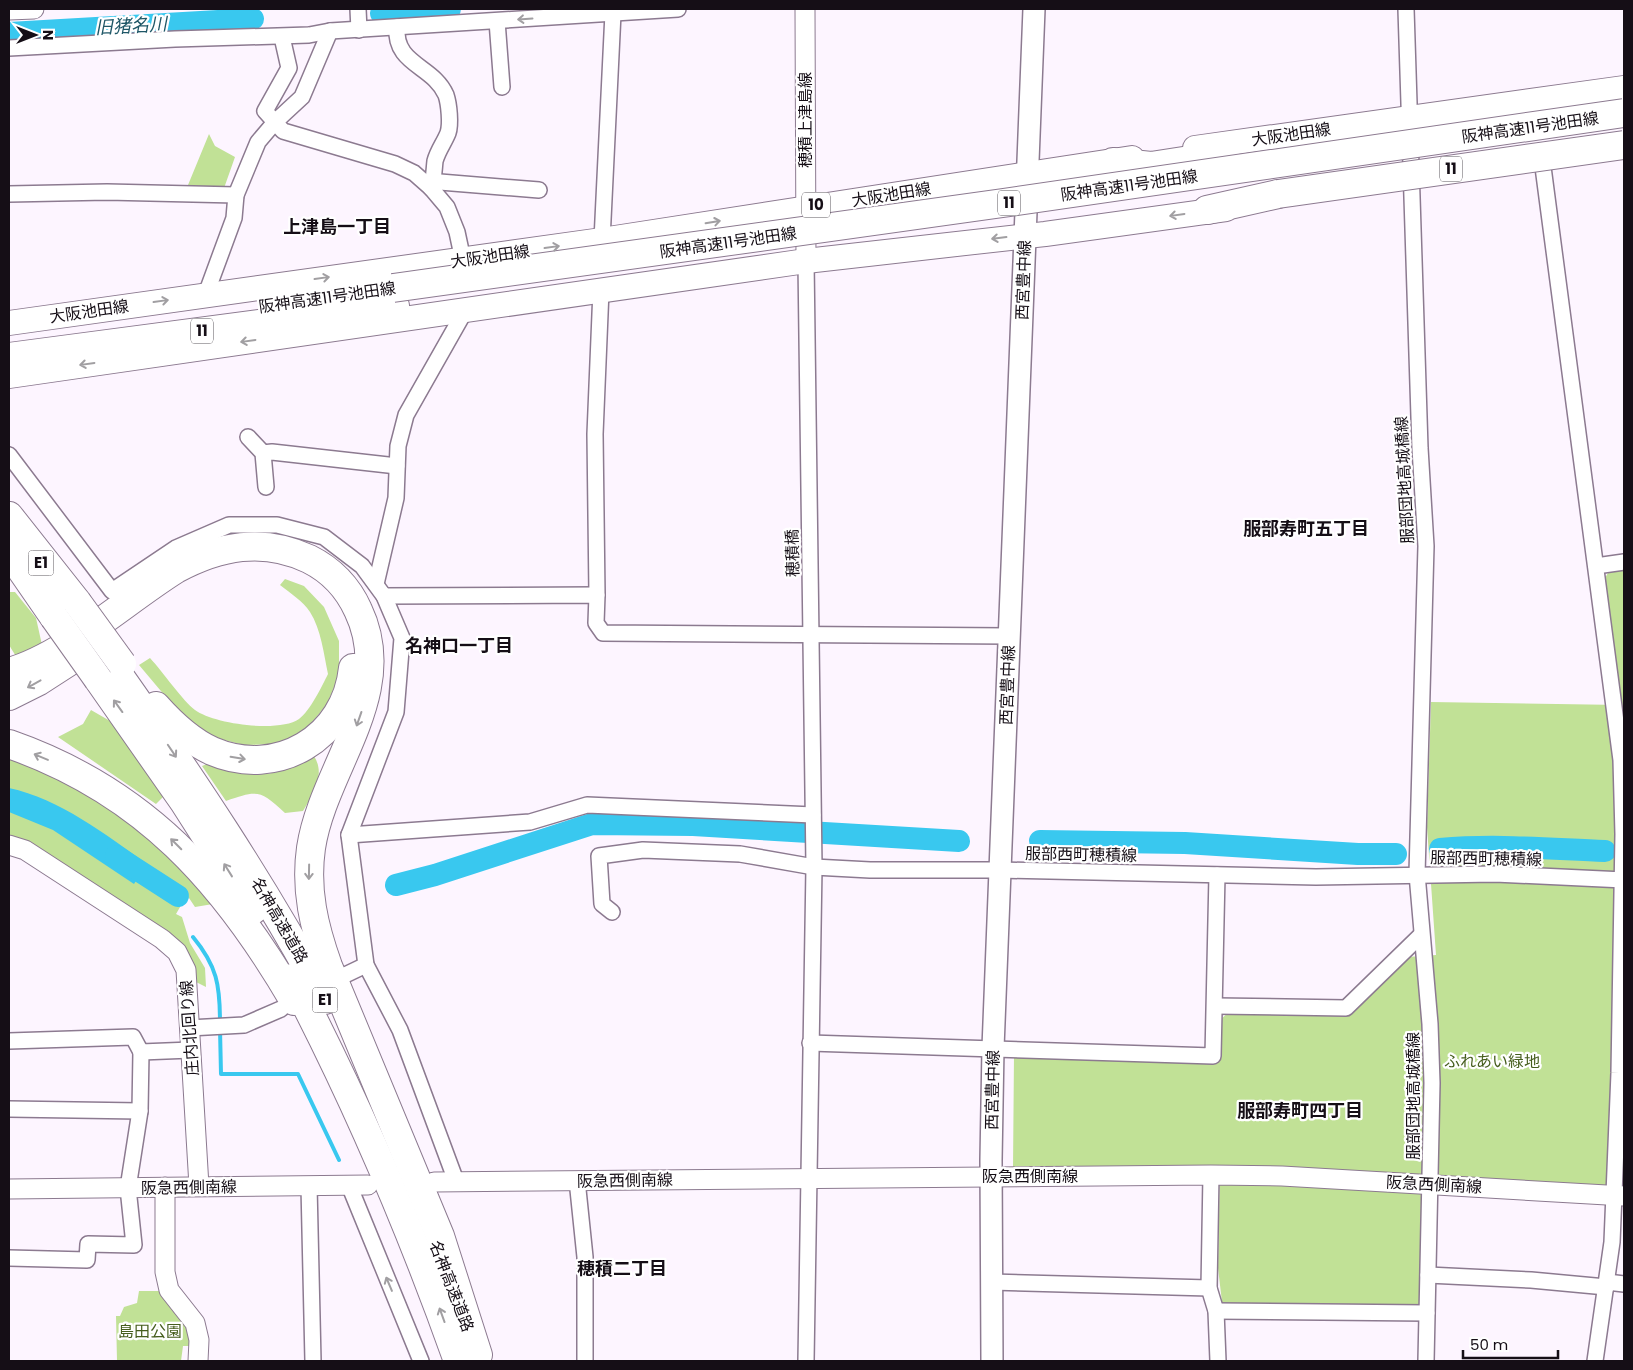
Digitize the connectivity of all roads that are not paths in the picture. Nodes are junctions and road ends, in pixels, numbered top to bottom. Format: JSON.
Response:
{"nodes":[{"id":1,"x":34,"y":9,"type":"edge"},
{"id":2,"x":358,"y":9,"type":"edge"},
{"id":3,"x":678,"y":9,"type":"edge"},
{"id":4,"x":805,"y":9,"type":"edge"},
{"id":5,"x":1034,"y":9,"type":"edge"},
{"id":6,"x":1406,"y":9,"type":"edge"},
{"id":7,"x":9,"y":10,"type":"edge"},
{"id":8,"x":613,"y":13,"type":"junction"},
{"id":9,"x":496,"y":20,"type":"junction"},
{"id":10,"x":398,"y":27,"type":"junction"},
{"id":11,"x":359,"y":30,"type":"junction"},
{"id":12,"x":330,"y":32,"type":"junction"},
{"id":13,"x":282,"y":37,"type":"junction"},
{"id":14,"x":9,"y":48,"type":"edge"},
{"id":15,"x":502,"y":87,"type":"dead end"},
{"id":16,"x":1623,"y":100,"type":"edge"},
{"id":17,"x":1408,"y":118,"type":"junction"},
{"id":18,"x":275,"y":122,"type":"junction"},
{"id":19,"x":1624,"y":130,"type":"edge"},
{"id":20,"x":1624,"y":145,"type":"edge"},
{"id":21,"x":1624,"y":155,"type":"edge"},
{"id":22,"x":1113,"y":162,"type":"junction"},
{"id":23,"x":1543,"y":167,"type":"junction"},
{"id":24,"x":1027,"y":174,"type":"junction"},
{"id":25,"x":1411,"y":186,"type":"junction"},
{"id":26,"x":431,"y":188,"type":"junction"},
{"id":27,"x":539,"y":190,"type":"dead end"},
{"id":28,"x":9,"y":194,"type":"edge"},
{"id":29,"x":236,"y":195,"type":"junction"},
{"id":30,"x":805,"y":207,"type":"junction"},
{"id":31,"x":1207,"y":210,"type":"junction"},
{"id":32,"x":1025,"y":235,"type":"junction"},
{"id":33,"x":602,"y":240,"type":"junction"},
{"id":34,"x":463,"y":260,"type":"junction"},
{"id":35,"x":806,"y":261,"type":"junction"},
{"id":36,"x":601,"y":290,"type":"junction"},
{"id":37,"x":206,"y":294,"type":"junction"},
{"id":38,"x":394,"y":297,"type":"junction"},
{"id":39,"x":466,"y":309,"type":"junction"},
{"id":40,"x":9,"y":323,"type":"edge"},
{"id":41,"x":9,"y":340,"type":"edge"},
{"id":42,"x":9,"y":357,"type":"edge"},
{"id":43,"x":9,"y":376,"type":"edge"},
{"id":44,"x":248,"y":437,"type":"dead end"},
{"id":45,"x":263,"y":453,"type":"junction"},
{"id":46,"x":9,"y":455,"type":"edge"},
{"id":47,"x":397,"y":466,"type":"junction"},
{"id":48,"x":266,"y":486,"type":"dead end"},
{"id":49,"x":9,"y":518,"type":"edge"},
{"id":50,"x":9,"y":552,"type":"edge"},
{"id":51,"x":1624,"y":562,"type":"edge"},
{"id":52,"x":1596,"y":566,"type":"junction"},
{"id":53,"x":380,"y":590,"type":"junction"},
{"id":54,"x":597,"y":595,"type":"junction"},
{"id":55,"x":68,"y":609,"type":"junction"},
{"id":56,"x":810,"y":635,"type":"junction"},
{"id":57,"x":1009,"y":636,"type":"junction"},
{"id":58,"x":111,"y":670,"type":"junction"},
{"id":59,"x":9,"y":672,"type":"edge"},
{"id":60,"x":9,"y":696,"type":"edge"},
{"id":61,"x":9,"y":744,"type":"edge"},
{"id":62,"x":813,"y":818,"type":"junction"},
{"id":63,"x":348,"y":835,"type":"junction"},
{"id":64,"x":9,"y":845,"type":"edge"},
{"id":65,"x":814,"y":867,"type":"junction"},
{"id":66,"x":1417,"y":867,"type":"junction"},
{"id":67,"x":1000,"y":870,"type":"junction"},
{"id":68,"x":1217,"y":875,"type":"junction"},
{"id":69,"x":1623,"y":880,"type":"edge"},
{"id":70,"x":612,"y":912,"type":"dead end"},
{"id":71,"x":1421,"y":935,"type":"junction"},
{"id":72,"x":366,"y":964,"type":"junction"},
{"id":73,"x":343,"y":976,"type":"dead end"},
{"id":74,"x":1215,"y":1006,"type":"junction"},
{"id":75,"x":281,"y":1008,"type":"dead end"},
{"id":76,"x":189,"y":1028,"type":"junction"},
{"id":77,"x":9,"y":1041,"type":"edge"},
{"id":78,"x":810,"y":1042,"type":"junction"},
{"id":79,"x":993,"y":1048,"type":"junction"},
{"id":80,"x":191,"y":1050,"type":"junction"},
{"id":81,"x":141,"y":1052,"type":"junction"},
{"id":82,"x":1621,"y":1074,"type":"edge"},
{"id":83,"x":9,"y":1109,"type":"edge"},
{"id":84,"x":140,"y":1111,"type":"junction"},
{"id":85,"x":1620,"y":1146,"type":"edge"},
{"id":86,"x":1210,"y":1175,"type":"junction"},
{"id":87,"x":991,"y":1176,"type":"junction"},
{"id":88,"x":808,"y":1178,"type":"junction"},
{"id":89,"x":576,"y":1180,"type":"junction"},
{"id":90,"x":456,"y":1181,"type":"junction"},
{"id":91,"x":434,"y":1182,"type":"dead end"},
{"id":92,"x":1430,"y":1184,"type":"junction"},
{"id":93,"x":348,"y":1185,"type":"junction"},
{"id":94,"x":368,"y":1185,"type":"dead end"},
{"id":95,"x":199,"y":1186,"type":"junction"},
{"id":96,"x":310,"y":1186,"type":"junction"},
{"id":97,"x":165,"y":1187,"type":"junction"},
{"id":98,"x":128,"y":1188,"type":"junction"},
{"id":99,"x":9,"y":1189,"type":"edge"},
{"id":100,"x":1619,"y":1195,"type":"edge"},
{"id":101,"x":415,"y":1244,"type":"junction"},
{"id":102,"x":9,"y":1258,"type":"edge"},
{"id":103,"x":1428,"y":1275,"type":"junction"},
{"id":104,"x":991,"y":1282,"type":"junction"},
{"id":105,"x":1624,"y":1284,"type":"edge"},
{"id":106,"x":1606,"y":1285,"type":"junction"},
{"id":107,"x":1209,"y":1288,"type":"junction"},
{"id":108,"x":1216,"y":1311,"type":"junction"},
{"id":109,"x":1427,"y":1313,"type":"junction"},
{"id":110,"x":472,"y":1359,"type":"edge"},
{"id":111,"x":198,"y":1361,"type":"edge"},
{"id":112,"x":313,"y":1361,"type":"edge"},
{"id":113,"x":422,"y":1361,"type":"edge"},
{"id":114,"x":585,"y":1361,"type":"edge"},
{"id":115,"x":806,"y":1361,"type":"edge"},
{"id":116,"x":992,"y":1361,"type":"edge"},
{"id":117,"x":1218,"y":1361,"type":"edge"},
{"id":118,"x":1426,"y":1361,"type":"edge"},
{"id":119,"x":1595,"y":1361,"type":"edge"}],
"edges":[{"from":1,"to":7,"type":"street"},
{"from":2,"to":11,"type":"street"},
{"from":3,"to":8,"type":"street"},
{"from":4,"to":30,"type":"street","name":"穂積上津島線"},
{"from":5,"to":24,"type":"main road","name":"西宮豊中線"},
{"from":6,"to":17,"type":"street","name":"服部団地高城橋線"},
{"from":8,"to":9,"type":"street","one_way":true},
{"from":8,"to":33,"type":"street"},
{"from":9,"to":10,"type":"street"},
{"from":9,"to":15,"type":"street"},
{"from":10,"to":11,"type":"street"},
{"from":10,"to":26,"type":"street"},
{"from":11,"to":12,"type":"street"},
{"from":12,"to":13,"type":"street"},
{"from":12,"to":18,"type":"street"},
{"from":13,"to":14,"type":"street"},
{"from":13,"to":18,"type":"street"},
{"from":16,"to":17,"type":"main road","name":"大阪池田線","number":"10"},
{"from":16,"to":22,"type":"highway"},
{"from":16,"to":38,"type":"highway","name":"阪神高速11号池田線","number":"11","bridge":true},
{"from":17,"to":22,"type":"main road","name":"大阪池田線","number":"10"},
{"from":17,"to":25,"type":"street","name":"服部団地高城橋線"},
{"from":18,"to":26,"type":"street"},
{"from":18,"to":29,"type":"street"},
{"from":19,"to":38,"type":"highway","name":"阪神高速11号池田線","number":"11"},
{"from":20,"to":31,"type":"highway","number":"11","bridge":true},
{"from":21,"to":23,"type":"main road"},
{"from":22,"to":24,"type":"main road","name":"大阪池田線","number":"10"},
{"from":23,"to":25,"type":"main road"},
{"from":23,"to":52,"type":"street"},
{"from":24,"to":30,"type":"main road","name":"大阪池田線","number":"10"},
{"from":24,"to":32,"type":"main road","name":"西宮豊中線"},
{"from":25,"to":31,"type":"main road"},
{"from":25,"to":66,"type":"street","name":"服部団地高城橋線"},
{"from":26,"to":27,"type":"street"},
{"from":26,"to":34,"type":"street"},
{"from":28,"to":29,"type":"street"},
{"from":29,"to":37,"type":"street"},
{"from":33,"to":30,"type":"main road","name":"大阪池田線","number":"10","one_way":true},
{"from":30,"to":35,"type":"street","name":"穂積上津島線"},
{"from":31,"to":32,"type":"main road","one_way":true},
{"from":32,"to":35,"type":"main road","one_way":true},
{"from":32,"to":57,"type":"main road","name":"西宮豊中線"},
{"from":34,"to":33,"type":"main road","name":"大阪池田線","number":"10","one_way":true},
{"from":37,"to":34,"type":"main road","name":"大阪池田線","number":"10","one_way":true},
{"from":35,"to":36,"type":"main road"},
{"from":35,"to":56,"type":"street","name":"穂積橋"},
{"from":36,"to":39,"type":"main road"},
{"from":36,"to":54,"type":"street"},
{"from":40,"to":37,"type":"main road","name":"大阪池田線","number":"10","one_way":true},
{"from":38,"to":41,"type":"highway","name":"阪神高速11号池田線","number":"11"},
{"from":38,"to":42,"type":"highway","name":"阪神高速11号池田線","number":"11"},
{"from":39,"to":43,"type":"main road","one_way":true},
{"from":39,"to":47,"type":"street"},
{"from":44,"to":45,"type":"street"},
{"from":45,"to":47,"type":"street"},
{"from":45,"to":48,"type":"street"},
{"from":46,"to":53,"type":"street"},
{"from":47,"to":53,"type":"street"},
{"from":49,"to":55,"type":"highway","name":"名神高速道路","number":"E1"},
{"from":50,"to":55,"type":"highway","name":"名神高速道路","number":"E1"},
{"from":51,"to":52,"type":"street"},
{"from":52,"to":69,"type":"street"},
{"from":53,"to":54,"type":"street"},
{"from":53,"to":63,"type":"street"},
{"from":54,"to":56,"type":"street"},
{"from":55,"to":58,"type":"highway","name":"名神高速道路","number":"E1"},
{"from":56,"to":57,"type":"street"},
{"from":56,"to":62,"type":"street","name":"穂積橋"},
{"from":57,"to":67,"type":"main road","name":"西宮豊中線"},
{"from":58,"to":60,"type":"highway","one_way":true},
{"from":101,"to":58,"type":"highway","name":"名神高速道路","number":"E1","one_way":true},
{"from":58,"to":110,"type":"highway","name":"名神高速道路","number":"E1","one_way":true},
{"from":59,"to":110,"type":"highway","one_way":true},
{"from":101,"to":61,"type":"highway","one_way":true},
{"from":62,"to":63,"type":"street"},
{"from":62,"to":65,"type":"street","name":"穂積橋"},
{"from":63,"to":72,"type":"street"},
{"from":64,"to":76,"type":"street","name":"庄内北回り線"},
{"from":65,"to":67,"type":"street","name":"服部西町穂積線"},
{"from":65,"to":70,"type":"street","name":"服部西町穂積線"},
{"from":65,"to":78,"type":"street","name":"穂積橋"},
{"from":66,"to":68,"type":"street","name":"服部西町穂積線"},
{"from":66,"to":69,"type":"street","name":"服部西町穂積線"},
{"from":66,"to":71,"type":"street","name":"服部団地高城橋線"},
{"from":67,"to":68,"type":"street","name":"服部西町穂積線"},
{"from":67,"to":79,"type":"main road","name":"西宮豊中線"},
{"from":68,"to":74,"type":"street"},
{"from":69,"to":82,"type":"street"},
{"from":71,"to":74,"type":"street"},
{"from":71,"to":92,"type":"street","name":"服部団地高城橋線"},
{"from":72,"to":73,"type":"street"},
{"from":72,"to":90,"type":"street"},
{"from":74,"to":79,"type":"street"},
{"from":75,"to":76,"type":"street"},
{"from":76,"to":80,"type":"street","name":"庄内北回り線"},
{"from":77,"to":81,"type":"street"},
{"from":78,"to":79,"type":"street"},
{"from":78,"to":88,"type":"street","name":"穂積橋"},
{"from":79,"to":87,"type":"main road","name":"西宮豊中線"},
{"from":80,"to":81,"type":"street"},
{"from":80,"to":95,"type":"street","name":"庄内北回り線"},
{"from":81,"to":84,"type":"street"},
{"from":82,"to":85,"type":"street"},
{"from":83,"to":84,"type":"street"},
{"from":84,"to":98,"type":"street"},
{"from":85,"to":100,"type":"street"},
{"from":86,"to":87,"type":"street","name":"阪急西側南線"},
{"from":86,"to":92,"type":"street","name":"阪急西側南線"},
{"from":86,"to":107,"type":"street"},
{"from":87,"to":88,"type":"street","name":"阪急西側南線"},
{"from":87,"to":104,"type":"main road","name":"西宮豊中線"},
{"from":88,"to":89,"type":"street","name":"阪急西側南線"},
{"from":88,"to":115,"type":"street","name":"穂積橋"},
{"from":89,"to":90,"type":"street","name":"阪急西側南線"},
{"from":89,"to":114,"type":"street"},
{"from":90,"to":91,"type":"street","name":"阪急西側南線"},
{"from":92,"to":100,"type":"street","name":"阪急西側南線"},
{"from":92,"to":103,"type":"street","name":"服部団地高城橋線"},
{"from":93,"to":94,"type":"street","name":"阪急西側南線"},
{"from":93,"to":96,"type":"street","name":"阪急西側南線"},
{"from":113,"to":93,"type":"street","one_way":true},
{"from":95,"to":96,"type":"street","name":"阪急西側南線"},
{"from":95,"to":97,"type":"street","name":"阪急西側南線"},
{"from":96,"to":112,"type":"street"},
{"from":97,"to":98,"type":"street","name":"阪急西側南線"},
{"from":97,"to":111,"type":"street"},
{"from":98,"to":99,"type":"street","name":"阪急西側南線"},
{"from":98,"to":102,"type":"street"},
{"from":100,"to":106,"type":"street"},
{"from":110,"to":101,"type":"highway","name":"名神高速道路","number":"E1","one_way":true},
{"from":103,"to":106,"type":"street"},
{"from":103,"to":109,"type":"street","name":"服部団地高城橋線"},
{"from":104,"to":107,"type":"street"},
{"from":104,"to":116,"type":"main road","name":"西宮豊中線"},
{"from":105,"to":106,"type":"street"},
{"from":106,"to":119,"type":"street"},
{"from":107,"to":108,"type":"street"},
{"from":108,"to":109,"type":"street"},
{"from":108,"to":117,"type":"street"},
{"from":109,"to":118,"type":"street","name":"服部団地高城橋線"}]}
